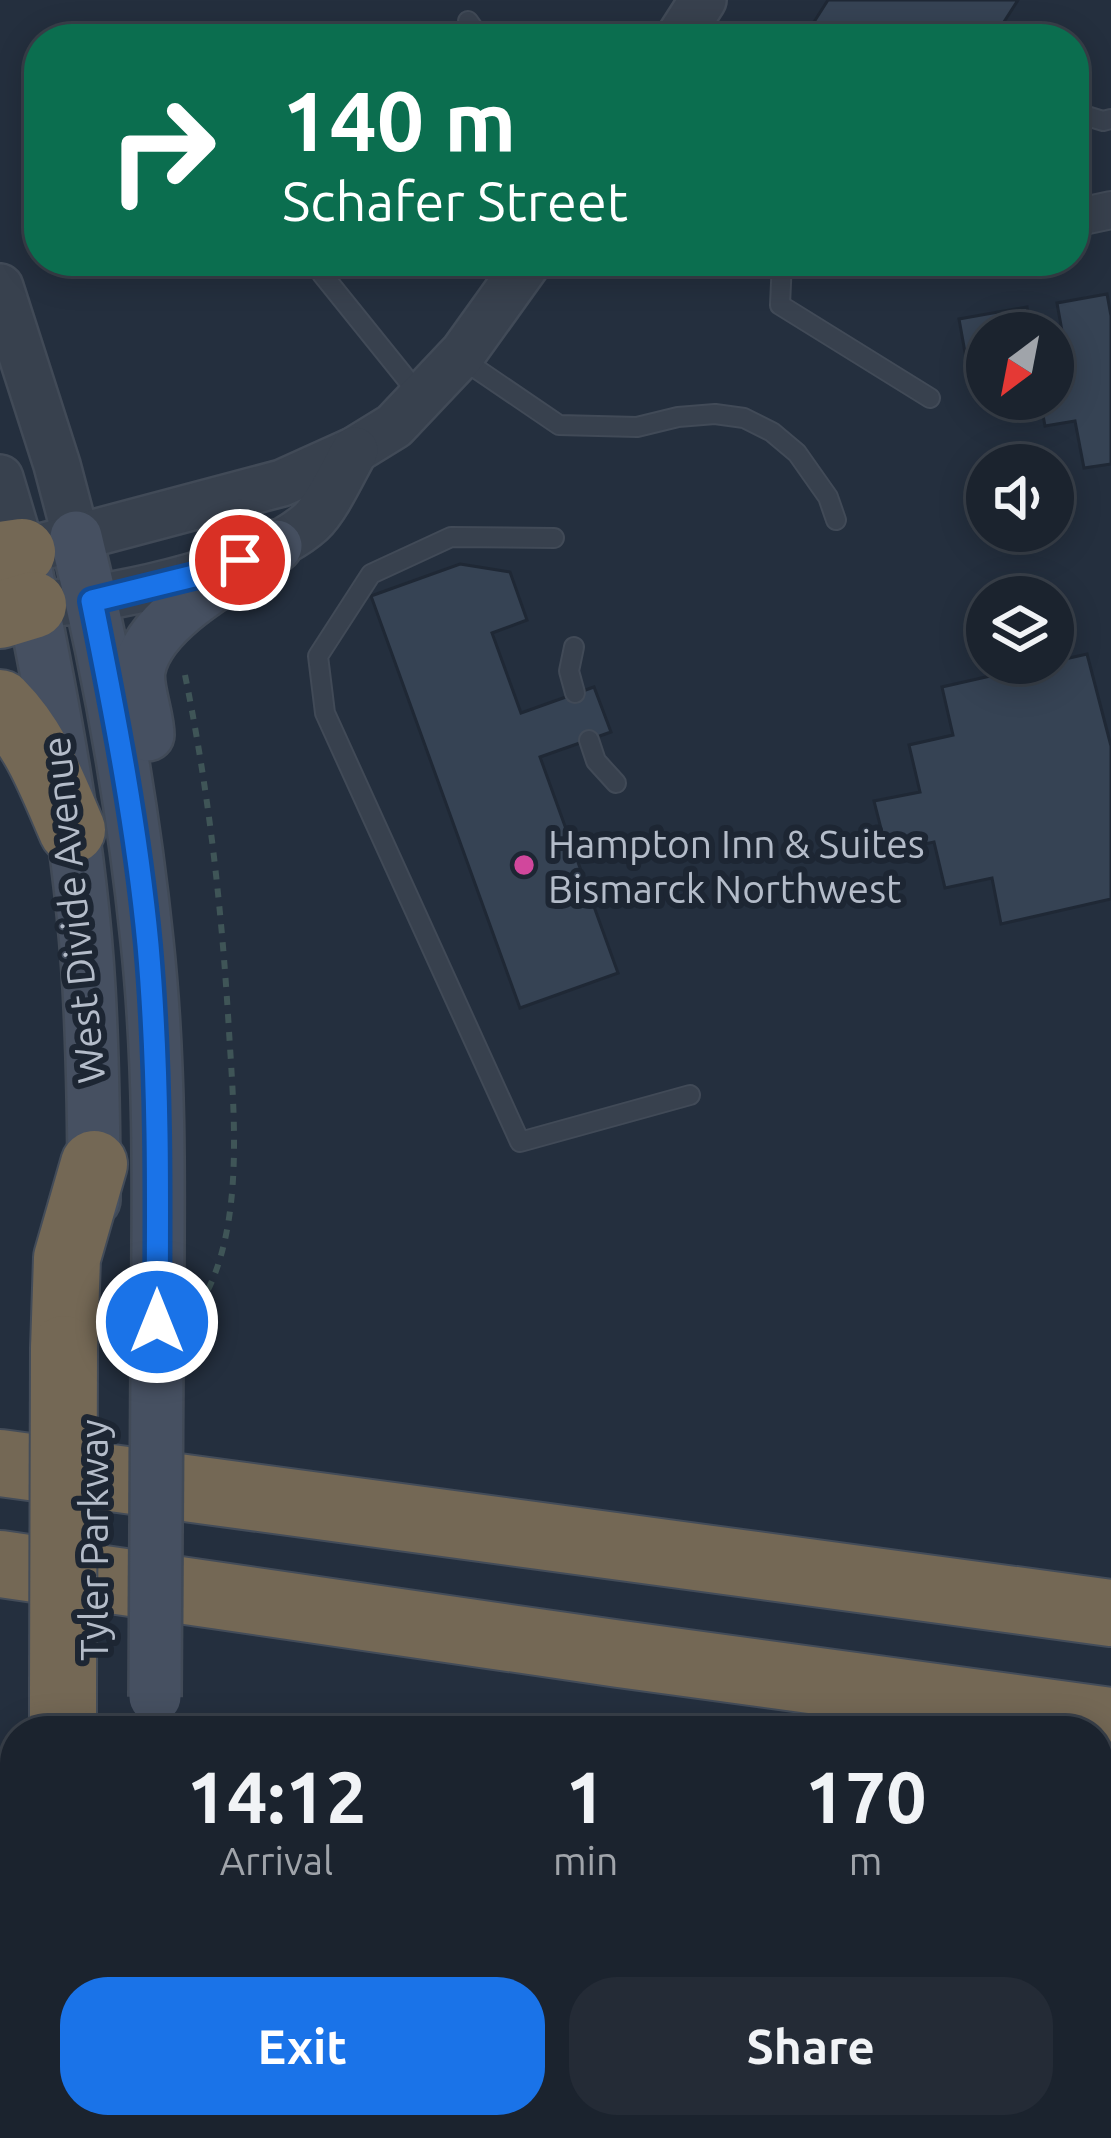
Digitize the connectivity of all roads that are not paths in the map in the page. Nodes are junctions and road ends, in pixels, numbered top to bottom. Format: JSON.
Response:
{"nodes":[{"id":1,"x":468,"y":21,"type":"dead end"},
{"id":2,"x":470,"y":24,"type":"edge"},
{"id":3,"x":324,"y":276,"type":"edge"},
{"id":4,"x":518,"y":276,"type":"edge"},
{"id":5,"x":781,"y":276,"type":"edge"},
{"id":6,"x":0,"y":287,"type":"edge"},
{"id":7,"x":459,"y":357,"type":"junction"},
{"id":8,"x":421,"y":397,"type":"junction"},
{"id":9,"x":930,"y":398,"type":"dead end"},
{"id":10,"x":355,"y":451,"type":"junction"},
{"id":11,"x":0,"y":478,"type":"edge"},
{"id":12,"x":836,"y":520,"type":"dead end"},
{"id":13,"x":554,"y":538,"type":"dead end"},
{"id":14,"x":276,"y":546,"type":"junction"},
{"id":15,"x":37,"y":578,"type":"edge"},
{"id":16,"x":574,"y":647,"type":"dead end"},
{"id":17,"x":575,"y":693,"type":"dead end"},
{"id":18,"x":0,"y":704,"type":"edge"},
{"id":19,"x":589,"y":740,"type":"dead end"},
{"id":20,"x":616,"y":783,"type":"dead end"},
{"id":21,"x":103,"y":834,"type":"junction"},
{"id":22,"x":690,"y":1096,"type":"dead end"},
{"id":23,"x":94,"y":1164,"type":"joint"},
{"id":24,"x":157,"y":1361,"type":"joint"},
{"id":25,"x":0,"y":1434,"type":"edge"},
{"id":26,"x":0,"y":1463,"type":"edge"},
{"id":27,"x":705,"y":1556,"type":"junction"},
{"id":28,"x":0,"y":1564,"type":"edge"},
{"id":29,"x":106,"y":1579,"type":"junction"},
{"id":30,"x":0,"y":1588,"type":"edge"},
{"id":31,"x":1111,"y":1613,"type":"edge"},
{"id":32,"x":78,"y":1711,"type":"edge"},
{"id":33,"x":156,"y":1714,"type":"edge"},
{"id":34,"x":1074,"y":1716,"type":"edge"}],
"edges":[{"from":1,"to":2,"type":"lane"},
{"from":3,"to":8,"type":"lane"},
{"from":4,"to":7,"type":"street"},
{"from":5,"to":9,"type":"lane"},
{"from":6,"to":15,"type":"street","name":"West Divide Avenue"},
{"from":7,"to":8,"type":"street"},
{"from":7,"to":12,"type":"lane"},
{"from":8,"to":10,"type":"street"},
{"from":10,"to":14,"type":"street"},
{"from":10,"to":15,"type":"street"},
{"from":11,"to":15,"type":"street","name":"West Divide Avenue"},
{"from":13,"to":22,"type":"lane"},
{"from":14,"to":15,"type":"street"},
{"from":14,"to":21,"type":"main road"},
{"from":15,"to":21,"type":"main road","name":"West Divide Avenue"},
{"from":16,"to":17,"type":"lane"},
{"from":18,"to":21,"type":"highway"},
{"from":19,"to":20,"type":"lane"},
{"from":21,"to":23,"type":"main road","name":"West Divide Avenue"},
{"from":21,"to":24,"type":"main road","name":"West Divide Avenue"},
{"from":23,"to":32,"type":"highway","bridge":true},
{"from":24,"to":33,"type":"main road","name":"Tyler Parkway","bridge":true},
{"from":25,"to":27,"type":"highway"},
{"from":26,"to":27,"type":"highway"},
{"from":27,"to":31,"type":"highway"},
{"from":28,"to":29,"type":"highway"},
{"from":29,"to":30,"type":"highway"},
{"from":29,"to":34,"type":"highway"}]}
